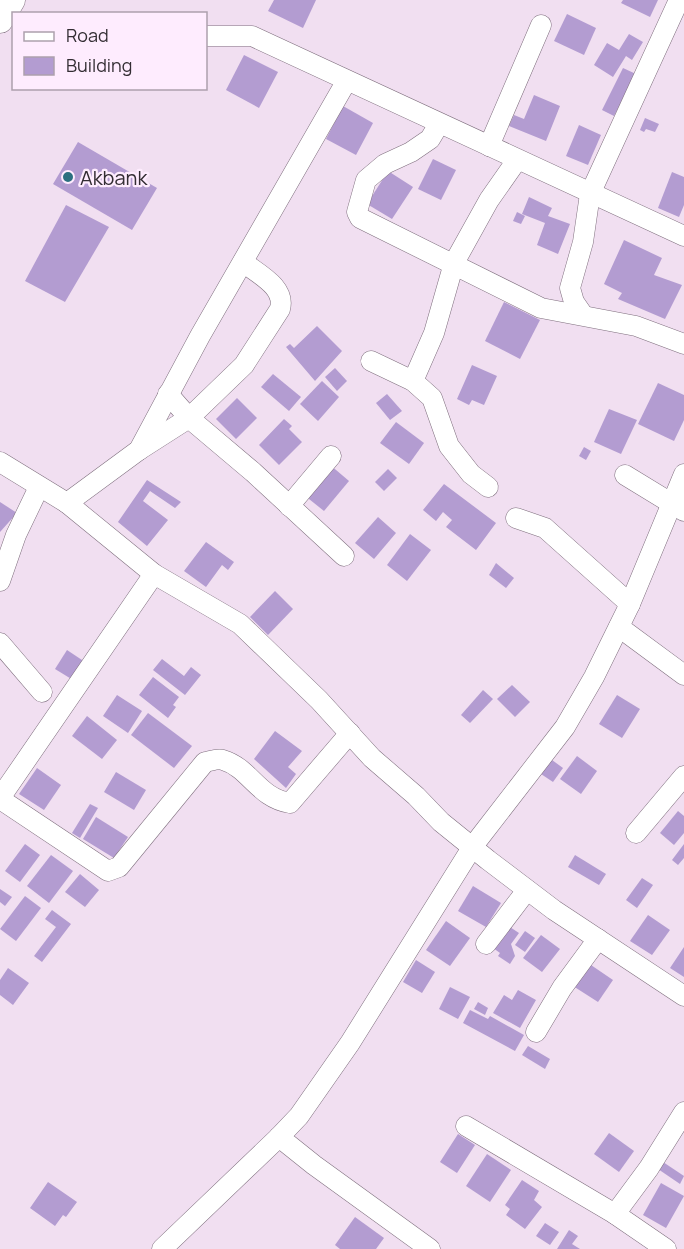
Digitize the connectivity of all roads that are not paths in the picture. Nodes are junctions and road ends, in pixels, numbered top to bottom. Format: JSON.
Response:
{"nodes":[{"id":1,"x":679,"y":0,"type":"edge"},
{"id":2,"x":542,"y":25,"type":"dead end"},
{"id":3,"x":207,"y":36,"type":"edge"},
{"id":4,"x":346,"y":82,"type":"junction"},
{"id":5,"x":439,"y":123,"type":"junction"},
{"id":6,"x":489,"y":146,"type":"junction"},
{"id":7,"x":517,"y":160,"type":"junction"},
{"id":8,"x":590,"y":194,"type":"junction"},
{"id":9,"x":684,"y":236,"type":"edge"},
{"id":10,"x":243,"y":262,"type":"junction"},
{"id":11,"x":454,"y":263,"type":"junction"},
{"id":12,"x":583,"y":315,"type":"junction"},
{"id":13,"x":684,"y":344,"type":"edge"},
{"id":14,"x":371,"y":361,"type":"dead end"},
{"id":15,"x":414,"y":381,"type":"junction"},
{"id":16,"x":168,"y":394,"type":"junction"},
{"id":17,"x":189,"y":418,"type":"junction"},
{"id":18,"x":139,"y":450,"type":"junction"},
{"id":19,"x":331,"y":456,"type":"dead end"},
{"id":20,"x":0,"y":462,"type":"edge"},
{"id":21,"x":684,"y":474,"type":"edge"},
{"id":22,"x":625,"y":475,"type":"dead end"},
{"id":23,"x":39,"y":487,"type":"junction"},
{"id":24,"x":488,"y":487,"type":"dead end"},
{"id":25,"x":67,"y":503,"type":"junction"},
{"id":26,"x":289,"y":506,"type":"junction"},
{"id":27,"x":678,"y":507,"type":"edge"},
{"id":28,"x":516,"y":518,"type":"dead end"},
{"id":29,"x":344,"y":556,"type":"dead end"},
{"id":30,"x":154,"y":574,"type":"junction"},
{"id":31,"x":0,"y":581,"type":"edge"},
{"id":32,"x":630,"y":603,"type":"junction"},
{"id":33,"x":619,"y":627,"type":"junction"},
{"id":34,"x":0,"y":643,"type":"edge"},
{"id":35,"x":684,"y":675,"type":"edge"},
{"id":36,"x":42,"y":692,"type":"dead end"},
{"id":37,"x":350,"y":733,"type":"junction"},
{"id":38,"x":684,"y":776,"type":"edge"},
{"id":39,"x":0,"y":799,"type":"edge"},
{"id":40,"x":636,"y":833,"type":"dead end"},
{"id":41,"x":473,"y":846,"type":"junction"},
{"id":42,"x":527,"y":890,"type":"junction"},
{"id":43,"x":598,"y":939,"type":"junction"},
{"id":44,"x":486,"y":944,"type":"dead end"},
{"id":45,"x":684,"y":996,"type":"edge"},
{"id":46,"x":536,"y":1032,"type":"dead end"},
{"id":47,"x":684,"y":1112,"type":"edge"},
{"id":48,"x":466,"y":1126,"type":"dead end"},
{"id":49,"x":279,"y":1137,"type":"junction"},
{"id":50,"x":615,"y":1214,"type":"junction"},
{"id":51,"x":162,"y":1249,"type":"edge"},
{"id":52,"x":430,"y":1249,"type":"edge"},
{"id":53,"x":666,"y":1249,"type":"edge"}],
"edges":[{"from":1,"to":8,"type":"street"},
{"from":2,"to":6,"type":"street"},
{"from":3,"to":4,"type":"street"},
{"from":4,"to":5,"type":"street"},
{"from":4,"to":10,"type":"street"},
{"from":5,"to":6,"type":"street"},
{"from":5,"to":11,"type":"street"},
{"from":6,"to":7,"type":"street"},
{"from":7,"to":8,"type":"street"},
{"from":7,"to":11,"type":"street"},
{"from":8,"to":9,"type":"street"},
{"from":8,"to":12,"type":"street"},
{"from":10,"to":16,"type":"street"},
{"from":10,"to":17,"type":"street"},
{"from":11,"to":12,"type":"street"},
{"from":11,"to":15,"type":"street"},
{"from":12,"to":13,"type":"street"},
{"from":14,"to":15,"type":"street"},
{"from":15,"to":24,"type":"street"},
{"from":16,"to":17,"type":"street"},
{"from":16,"to":18,"type":"street"},
{"from":17,"to":18,"type":"street"},
{"from":17,"to":26,"type":"street"},
{"from":18,"to":25,"type":"street"},
{"from":19,"to":26,"type":"street"},
{"from":20,"to":23,"type":"street"},
{"from":21,"to":27,"type":"street"},
{"from":22,"to":27,"type":"street"},
{"from":23,"to":25,"type":"street"},
{"from":23,"to":31,"type":"street"},
{"from":25,"to":30,"type":"street"},
{"from":26,"to":29,"type":"street"},
{"from":27,"to":32,"type":"street"},
{"from":28,"to":32,"type":"street"},
{"from":30,"to":37,"type":"street"},
{"from":30,"to":39,"type":"street"},
{"from":32,"to":33,"type":"street"},
{"from":33,"to":35,"type":"street"},
{"from":33,"to":41,"type":"street"},
{"from":34,"to":36,"type":"street"},
{"from":37,"to":39,"type":"street"},
{"from":37,"to":41,"type":"street"},
{"from":38,"to":40,"type":"street"},
{"from":41,"to":42,"type":"street"},
{"from":41,"to":49,"type":"street"},
{"from":42,"to":43,"type":"street"},
{"from":42,"to":44,"type":"street"},
{"from":43,"to":45,"type":"street"},
{"from":43,"to":46,"type":"street"},
{"from":47,"to":50,"type":"street"},
{"from":48,"to":50,"type":"street"},
{"from":49,"to":51,"type":"street"},
{"from":49,"to":52,"type":"street"},
{"from":50,"to":53,"type":"street"}]}
